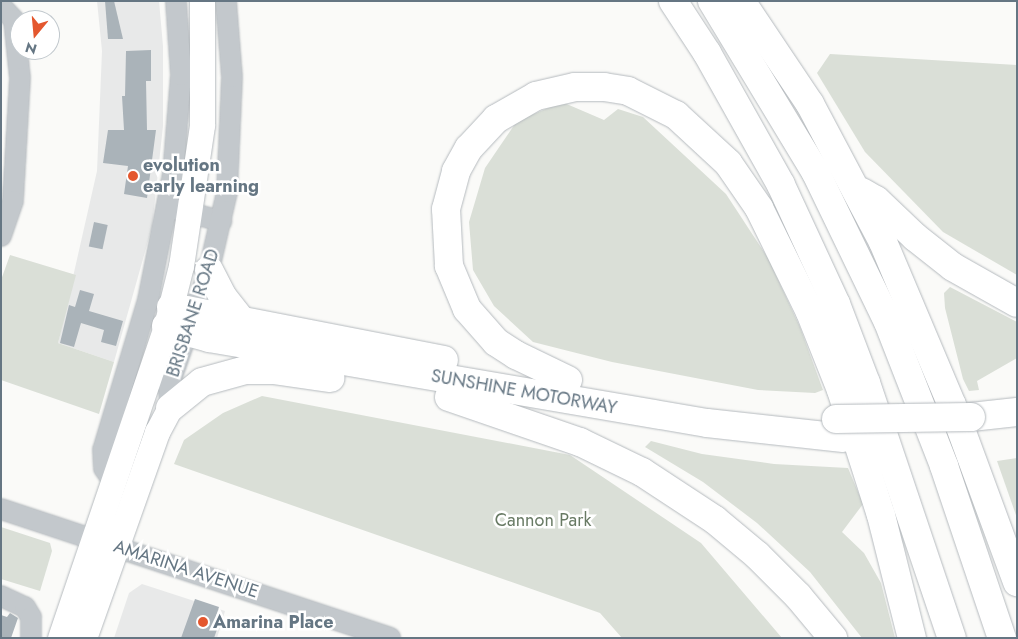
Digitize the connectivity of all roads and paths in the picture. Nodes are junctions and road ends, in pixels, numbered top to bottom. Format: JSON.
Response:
{"nodes":[{"id":1,"x":176,"y":1,"type":"edge"},
{"id":2,"x":202,"y":1,"type":"edge"},
{"id":3,"x":226,"y":1,"type":"edge"},
{"id":4,"x":673,"y":1,"type":"edge"},
{"id":5,"x":712,"y":1,"type":"edge"},
{"id":6,"x":741,"y":1,"type":"edge"},
{"id":7,"x":1,"y":6,"type":"edge"},
{"id":8,"x":232,"y":124,"type":"junction"},
{"id":9,"x":202,"y":125,"type":"junction"},
{"id":10,"x":856,"y":189,"type":"junction"},
{"id":11,"x":179,"y":210,"type":"junction"},
{"id":12,"x":221,"y":221,"type":"junction"},
{"id":13,"x":1,"y":236,"type":"edge"},
{"id":14,"x":209,"y":270,"type":"junction"},
{"id":15,"x":1017,"y":303,"type":"edge"},
{"id":16,"x":179,"y":319,"type":"junction"},
{"id":17,"x":242,"y":321,"type":"junction"},
{"id":18,"x":568,"y":380,"type":"junction"},
{"id":19,"x":449,"y":397,"type":"junction"},
{"id":20,"x":170,"y":408,"type":"junction"},
{"id":21,"x":1017,"y":412,"type":"edge"},
{"id":22,"x":974,"y":426,"type":"junction"},
{"id":23,"x":734,"y":427,"type":"junction"},
{"id":24,"x":840,"y":428,"type":"junction"},
{"id":25,"x":1017,"y":431,"type":"edge"},
{"id":26,"x":114,"y":483,"type":"junction"},
{"id":27,"x":1,"y":509,"type":"edge"},
{"id":28,"x":106,"y":542,"type":"junction"},
{"id":29,"x":1017,"y":582,"type":"edge"},
{"id":30,"x":1,"y":596,"type":"edge"},
{"id":31,"x":31,"y":638,"type":"edge"},
{"id":32,"x":60,"y":638,"type":"edge"},
{"id":33,"x":84,"y":638,"type":"edge"},
{"id":34,"x":390,"y":638,"type":"edge"},
{"id":35,"x":833,"y":638,"type":"edge"},
{"id":36,"x":912,"y":638,"type":"edge"},
{"id":37,"x":952,"y":638,"type":"edge"},
{"id":38,"x":1002,"y":638,"type":"edge"}],
"edges":[{"from":1,"to":11,"type":"street","name":"BRISBANE ROAD"},
{"from":2,"to":9,"type":"main road","name":"BRISBANE ROAD"},
{"from":3,"to":8,"type":"street","name":"BRISBANE ROAD"},
{"from":4,"to":37,"type":"highway"},
{"from":5,"to":38,"type":"highway"},
{"from":6,"to":10,"type":"highway"},
{"from":7,"to":13,"type":"street"},
{"from":8,"to":9,"type":"street"},
{"from":8,"to":12,"type":"street","name":"BRISBANE ROAD"},
{"from":9,"to":11,"type":"main road","name":"BRISBANE ROAD"},
{"from":10,"to":15,"type":"highway"},
{"from":10,"to":29,"type":"highway"},
{"from":11,"to":12,"type":"street"},
{"from":11,"to":16,"type":"main road","name":"BRISBANE ROAD"},
{"from":11,"to":26,"type":"street","name":"BRISBANE ROAD"},
{"from":12,"to":14,"type":"street","name":"BRISBANE ROAD"},
{"from":14,"to":16,"type":"street","name":"BRISBANE ROAD"},
{"from":14,"to":17,"type":"highway"},
{"from":16,"to":17,"type":"highway","name":"SUNSHINE MOTORWAY"},
{"from":16,"to":20,"type":"street","name":"BRISBANE ROAD"},
{"from":16,"to":23,"type":"highway","name":"SUNSHINE MOTORWAY"},
{"from":16,"to":26,"type":"main road","name":"BRISBANE ROAD"},
{"from":17,"to":18,"type":"highway","name":"SUNSHINE MOTORWAY"},
{"from":18,"to":24,"type":"highway","name":"SUNSHINE MOTORWAY"},
{"from":18,"to":36,"type":"highway"},
{"from":19,"to":20,"type":"highway"},
{"from":19,"to":23,"type":"highway"},
{"from":19,"to":35,"type":"highway"},
{"from":20,"to":28,"type":"main road","name":"BRISBANE ROAD"},
{"from":21,"to":22,"type":"highway","name":"SUNSHINE MOTORWAY"},
{"from":22,"to":24,"type":"highway","name":"SUNSHINE MOTORWAY"},
{"from":22,"to":25,"type":"highway","name":"SUNSHINE MOTORWAY"},
{"from":23,"to":24,"type":"highway","name":"SUNSHINE MOTORWAY"},
{"from":26,"to":28,"type":"main road","name":"BRISBANE ROAD"},
{"from":27,"to":28,"type":"street","name":"AMARINA AVENUE"},
{"from":28,"to":32,"type":"main road","name":"BRISBANE ROAD"},
{"from":28,"to":33,"type":"main road","name":"BRISBANE ROAD"},
{"from":28,"to":34,"type":"street","name":"AMARINA AVENUE"},
{"from":30,"to":31,"type":"street"}]}
